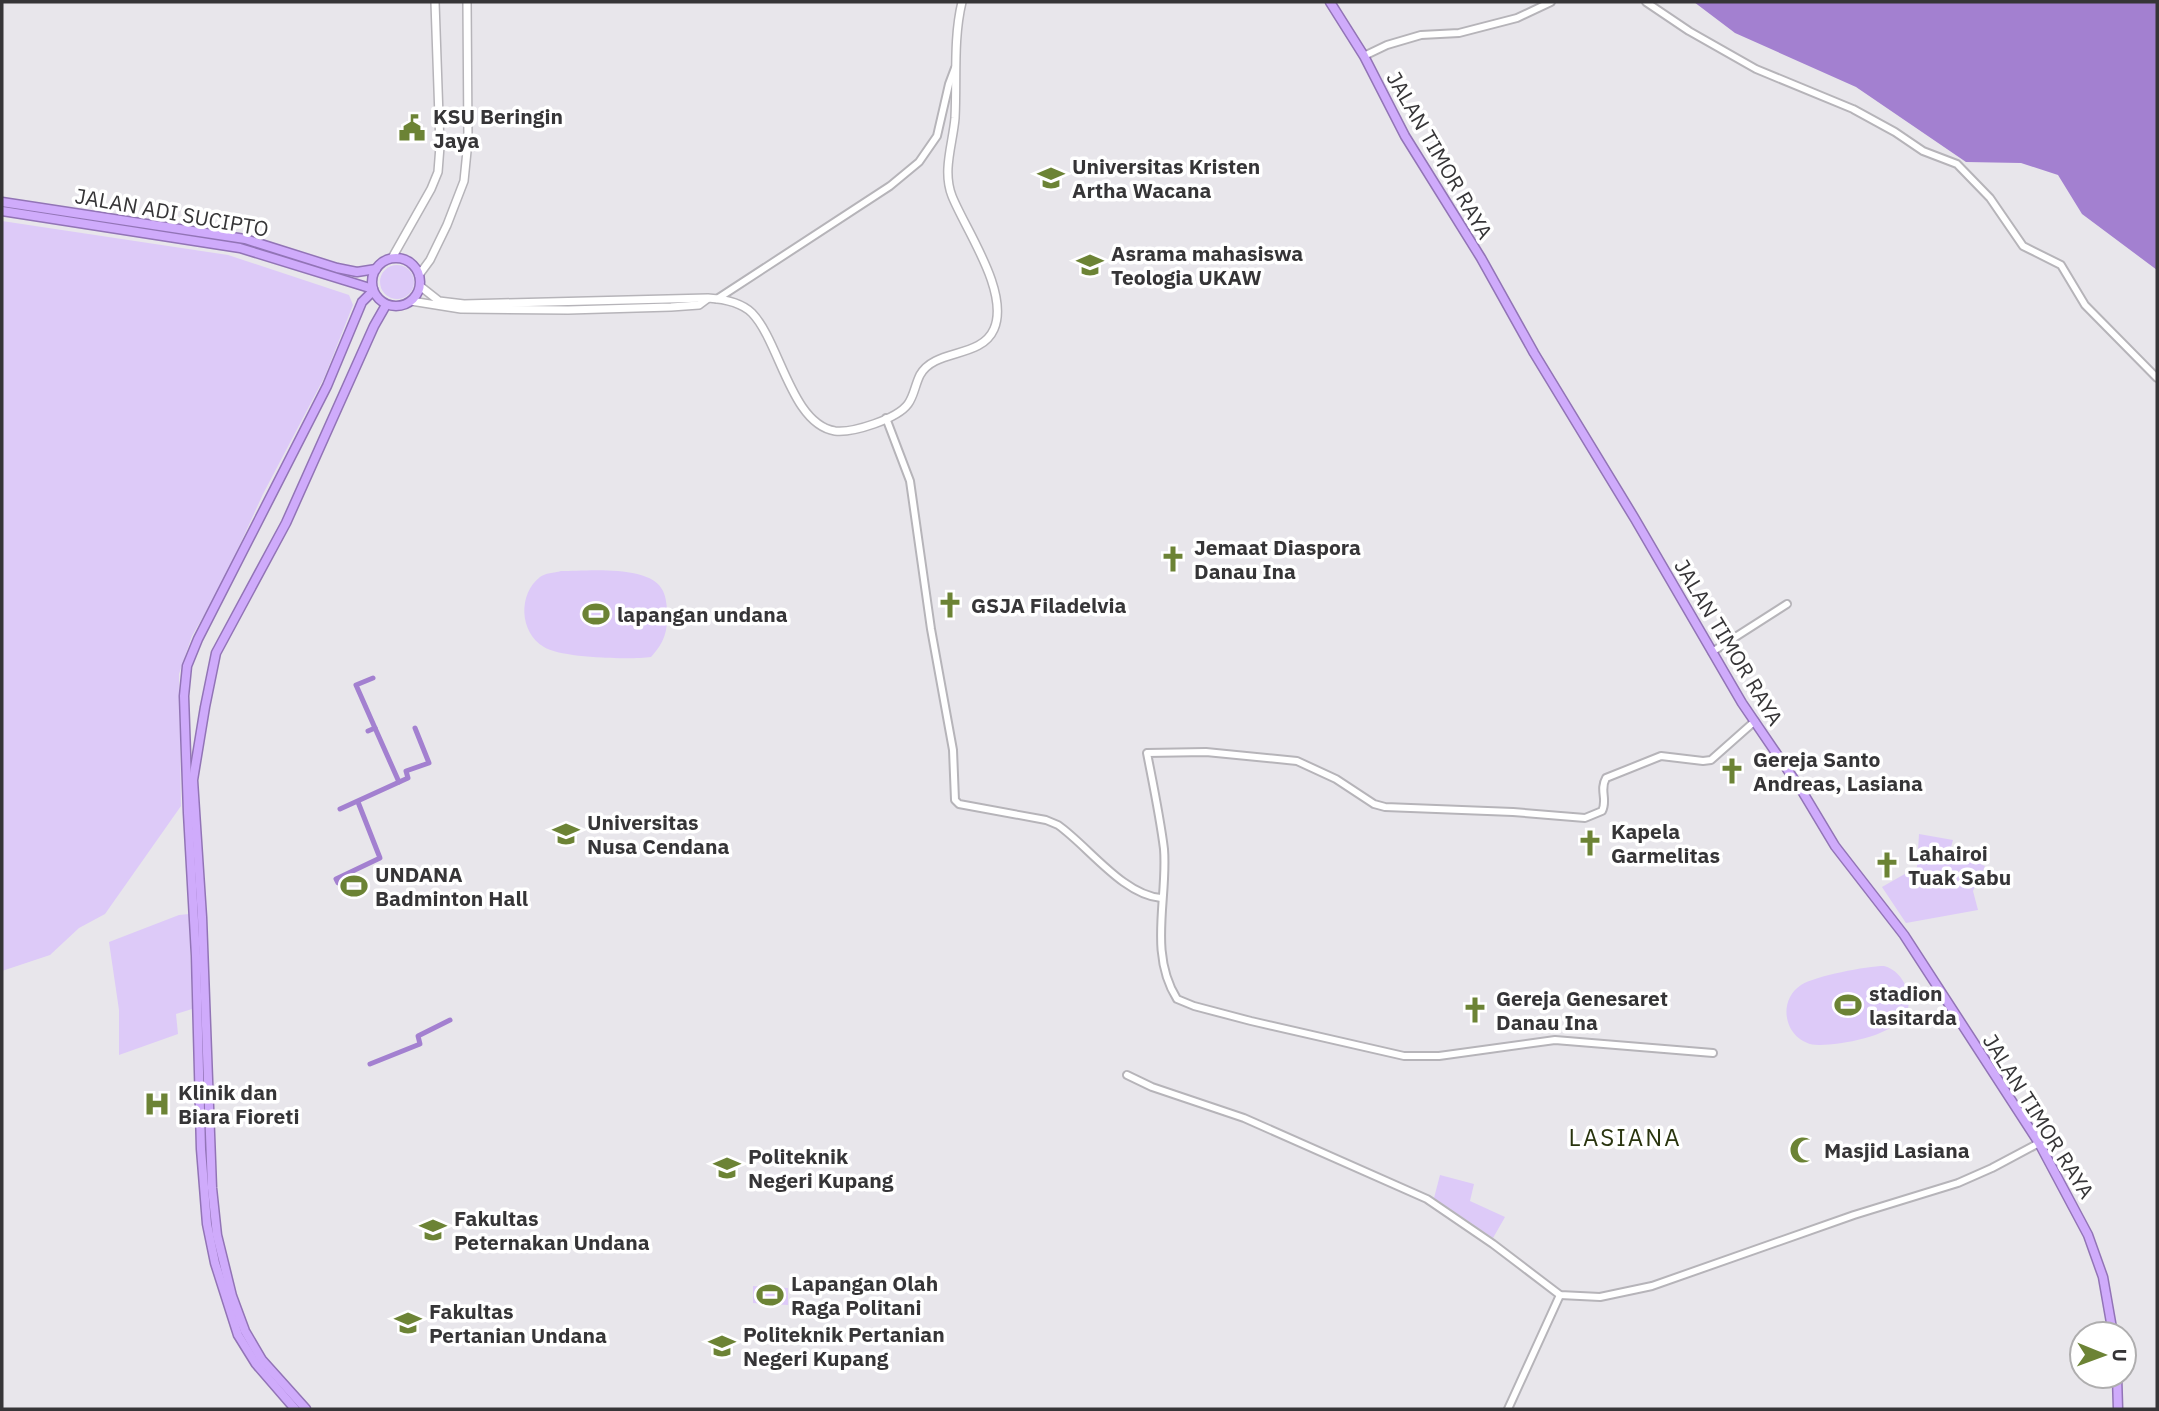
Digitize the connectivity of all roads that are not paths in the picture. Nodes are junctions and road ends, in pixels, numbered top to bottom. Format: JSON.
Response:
{"nodes":[{"id":1,"x":435,"y":2,"type":"edge"},
{"id":2,"x":467,"y":2,"type":"edge"},
{"id":3,"x":962,"y":2,"type":"edge"},
{"id":4,"x":1330,"y":2,"type":"edge"},
{"id":5,"x":1551,"y":2,"type":"edge"},
{"id":6,"x":1646,"y":2,"type":"edge"},
{"id":7,"x":1364,"y":56,"type":"junction"},
{"id":8,"x":956,"y":66,"type":"junction"},
{"id":9,"x":2,"y":202,"type":"edge"},
{"id":10,"x":51,"y":209,"type":"junction"},
{"id":11,"x":2,"y":211,"type":"edge"},
{"id":12,"x":51,"y":218,"type":"junction"},
{"id":13,"x":392,"y":258,"type":"junction"},
{"id":14,"x":376,"y":269,"type":"junction"},
{"id":15,"x":419,"y":275,"type":"junction"},
{"id":16,"x":420,"y":286,"type":"junction"},
{"id":17,"x":373,"y":290,"type":"junction"},
{"id":18,"x":708,"y":298,"type":"junction"},
{"id":19,"x":717,"y":299,"type":"junction"},
{"id":20,"x":411,"y":302,"type":"junction"},
{"id":21,"x":386,"y":305,"type":"junction"},
{"id":22,"x":2157,"y":378,"type":"edge"},
{"id":23,"x":886,"y":418,"type":"junction"},
{"id":24,"x":1787,"y":604,"type":"dead end"},
{"id":25,"x":1712,"y":652,"type":"junction"},
{"id":26,"x":185,"y":718,"type":"junction"},
{"id":27,"x":202,"y":720,"type":"junction"},
{"id":28,"x":1755,"y":721,"type":"junction"},
{"id":29,"x":1161,"y":898,"type":"junction"},
{"id":30,"x":1713,"y":1053,"type":"dead end"},
{"id":31,"x":1127,"y":1075,"type":"dead end"},
{"id":32,"x":205,"y":1118,"type":"junction"},
{"id":33,"x":2039,"y":1143,"type":"junction"},
{"id":34,"x":1560,"y":1295,"type":"junction"},
{"id":35,"x":2111,"y":1320,"type":"edge"},
{"id":36,"x":2117,"y":1390,"type":"edge"},
{"id":37,"x":295,"y":1409,"type":"edge"},
{"id":38,"x":306,"y":1409,"type":"edge"},
{"id":39,"x":1508,"y":1409,"type":"edge"},
{"id":40,"x":2118,"y":1409,"type":"edge"}],
"edges":[{"from":1,"to":13,"type":"main road"},
{"from":2,"to":15,"type":"main road"},
{"from":3,"to":8,"type":"main road"},
{"from":4,"to":7,"type":"highway","name":"JALAN TIMOR RAYA"},
{"from":5,"to":7,"type":"street"},
{"from":6,"to":22,"type":"street"},
{"from":7,"to":25,"type":"highway","name":"JALAN TIMOR RAYA"},
{"from":8,"to":19,"type":"street"},
{"from":8,"to":23,"type":"main road"},
{"from":9,"to":10,"type":"highway","name":"JALAN ADI SUCIPTO"},
{"from":10,"to":12,"type":"highway"},
{"from":10,"to":14,"type":"highway","name":"JALAN ADI SUCIPTO"},
{"from":11,"to":12,"type":"highway","name":"JALAN ADI SUCIPTO"},
{"from":12,"to":17,"type":"highway","name":"JALAN ADI SUCIPTO"},
{"from":13,"to":14,"type":"highway"},
{"from":13,"to":15,"type":"highway"},
{"from":14,"to":17,"type":"highway"},
{"from":15,"to":16,"type":"highway"},
{"from":16,"to":18,"type":"main road"},
{"from":16,"to":20,"type":"highway"},
{"from":17,"to":21,"type":"highway"},
{"from":17,"to":26,"type":"highway"},
{"from":18,"to":19,"type":"main road"},
{"from":18,"to":20,"type":"main road"},
{"from":19,"to":23,"type":"main road"},
{"from":20,"to":21,"type":"highway"},
{"from":21,"to":27,"type":"highway"},
{"from":23,"to":29,"type":"street"},
{"from":24,"to":25,"type":"street"},
{"from":25,"to":28,"type":"highway","name":"JALAN TIMOR RAYA"},
{"from":26,"to":27,"type":"highway"},
{"from":26,"to":32,"type":"highway"},
{"from":27,"to":32,"type":"highway"},
{"from":28,"to":29,"type":"street"},
{"from":28,"to":33,"type":"highway","name":"JALAN TIMOR RAYA"},
{"from":29,"to":30,"type":"street"},
{"from":31,"to":34,"type":"street"},
{"from":32,"to":37,"type":"highway"},
{"from":32,"to":38,"type":"highway"},
{"from":33,"to":34,"type":"street"},
{"from":33,"to":35,"type":"highway","name":"JALAN TIMOR RAYA"},
{"from":34,"to":39,"type":"street"},
{"from":36,"to":40,"type":"highway"}]}
